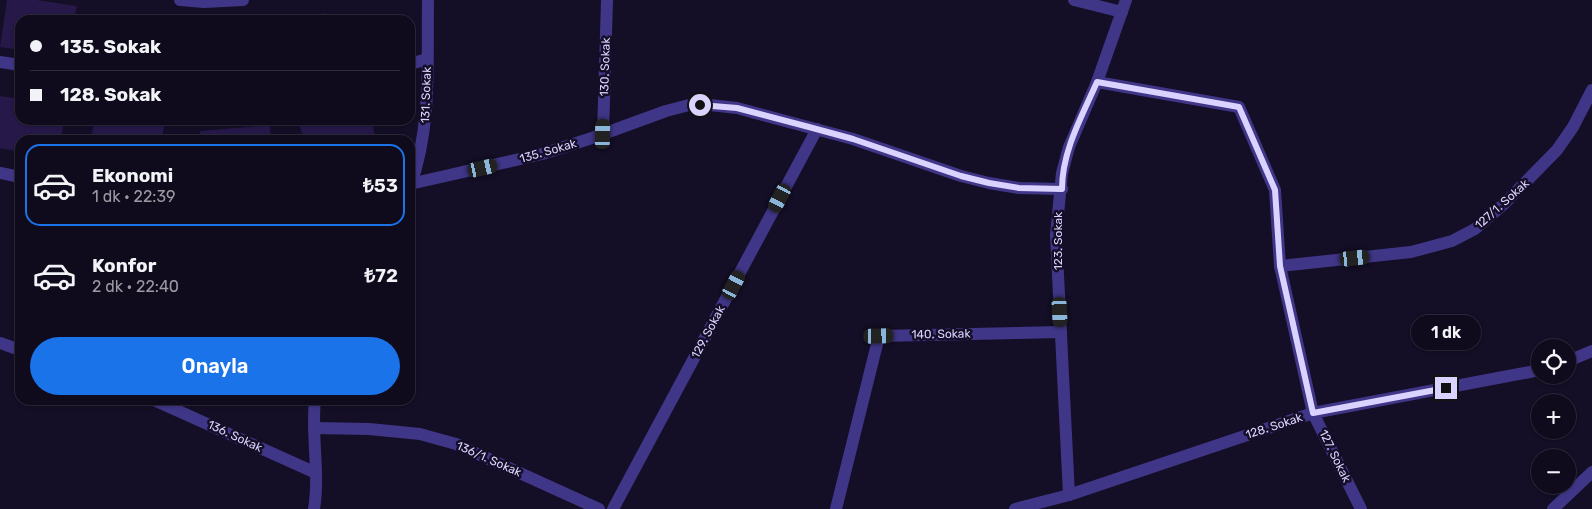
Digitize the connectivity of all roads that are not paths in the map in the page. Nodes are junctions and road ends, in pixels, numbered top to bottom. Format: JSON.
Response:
{"nodes":[{"id":1,"x":180,"y":0,"type":"edge"},
{"id":2,"x":244,"y":0,"type":"edge"},
{"id":3,"x":428,"y":0,"type":"edge"},
{"id":4,"x":607,"y":0,"type":"edge"},
{"id":5,"x":1074,"y":0,"type":"edge"},
{"id":6,"x":1124,"y":6,"type":"edge"},
{"id":7,"x":427,"y":59,"type":"junction"},
{"id":8,"x":0,"y":62,"type":"edge"},
{"id":9,"x":415,"y":63,"type":"edge"},
{"id":10,"x":15,"y":64,"type":"edge"},
{"id":11,"x":1097,"y":82,"type":"junction"},
{"id":12,"x":1592,"y":90,"type":"edge"},
{"id":13,"x":817,"y":129,"type":"junction"},
{"id":14,"x":603,"y":134,"type":"junction"},
{"id":15,"x":415,"y":170,"type":"edge"},
{"id":16,"x":0,"y":173,"type":"edge"},
{"id":17,"x":15,"y":177,"type":"edge"},
{"id":18,"x":415,"y":184,"type":"edge"},
{"id":19,"x":1062,"y":189,"type":"junction"},
{"id":20,"x":1280,"y":266,"type":"junction"},
{"id":21,"x":1061,"y":332,"type":"junction"},
{"id":22,"x":0,"y":343,"type":"edge"},
{"id":23,"x":15,"y":348,"type":"edge"},
{"id":24,"x":1592,"y":351,"type":"edge"},
{"id":25,"x":1576,"y":358,"type":"edge"},
{"id":26,"x":1531,"y":372,"type":"edge"},
{"id":27,"x":165,"y":405,"type":"edge"},
{"id":28,"x":315,"y":405,"type":"edge"},
{"id":29,"x":1313,"y":413,"type":"junction"},
{"id":30,"x":314,"y":428,"type":"junction"},
{"id":31,"x":1592,"y":472,"type":"edge"},
{"id":32,"x":316,"y":473,"type":"junction"},
{"id":33,"x":1068,"y":495,"type":"junction"},
{"id":34,"x":314,"y":509,"type":"edge"},
{"id":35,"x":599,"y":509,"type":"edge"},
{"id":36,"x":613,"y":509,"type":"edge"},
{"id":37,"x":836,"y":509,"type":"edge"},
{"id":38,"x":1015,"y":509,"type":"edge"},
{"id":39,"x":1361,"y":509,"type":"edge"},
{"id":40,"x":1553,"y":509,"type":"edge"}],
"edges":[{"from":1,"to":2,"type":"street"},
{"from":3,"to":7,"type":"street","name":"131. Sokak"},
{"from":4,"to":14,"type":"street","name":"130. Sokak"},
{"from":5,"to":6,"type":"street"},
{"from":6,"to":11,"type":"street","name":"123. Sokak"},
{"from":7,"to":9,"type":"street"},
{"from":7,"to":15,"type":"street","name":"131. Sokak"},
{"from":8,"to":10,"type":"street"},
{"from":11,"to":19,"type":"street","name":"123. Sokak"},
{"from":11,"to":20,"type":"street","name":"127. Sokak"},
{"from":12,"to":20,"type":"street","name":"127/1. Sokak"},
{"from":13,"to":14,"type":"street","name":"135. Sokak"},
{"from":13,"to":19,"type":"street","name":"135. Sokak"},
{"from":13,"to":36,"type":"street","name":"129. Sokak"},
{"from":14,"to":18,"type":"street","name":"135. Sokak"},
{"from":16,"to":17,"type":"street"},
{"from":19,"to":21,"type":"street","name":"123. Sokak"},
{"from":20,"to":29,"type":"street","name":"127. Sokak"},
{"from":21,"to":33,"type":"street","name":"123. Sokak"},
{"from":21,"to":37,"type":"street","name":"140. Sokak"},
{"from":22,"to":23,"type":"street"},
{"from":24,"to":25,"type":"street"},
{"from":26,"to":29,"type":"street","name":"128. Sokak"},
{"from":27,"to":32,"type":"street","name":"136. Sokak"},
{"from":28,"to":30,"type":"street"},
{"from":29,"to":33,"type":"street","name":"128. Sokak"},
{"from":29,"to":39,"type":"street","name":"127. Sokak"},
{"from":30,"to":32,"type":"street"},
{"from":30,"to":35,"type":"street","name":"136/1. Sokak"},
{"from":31,"to":40,"type":"street"},
{"from":32,"to":34,"type":"street"},
{"from":33,"to":38,"type":"street","name":"128. Sokak"}]}
